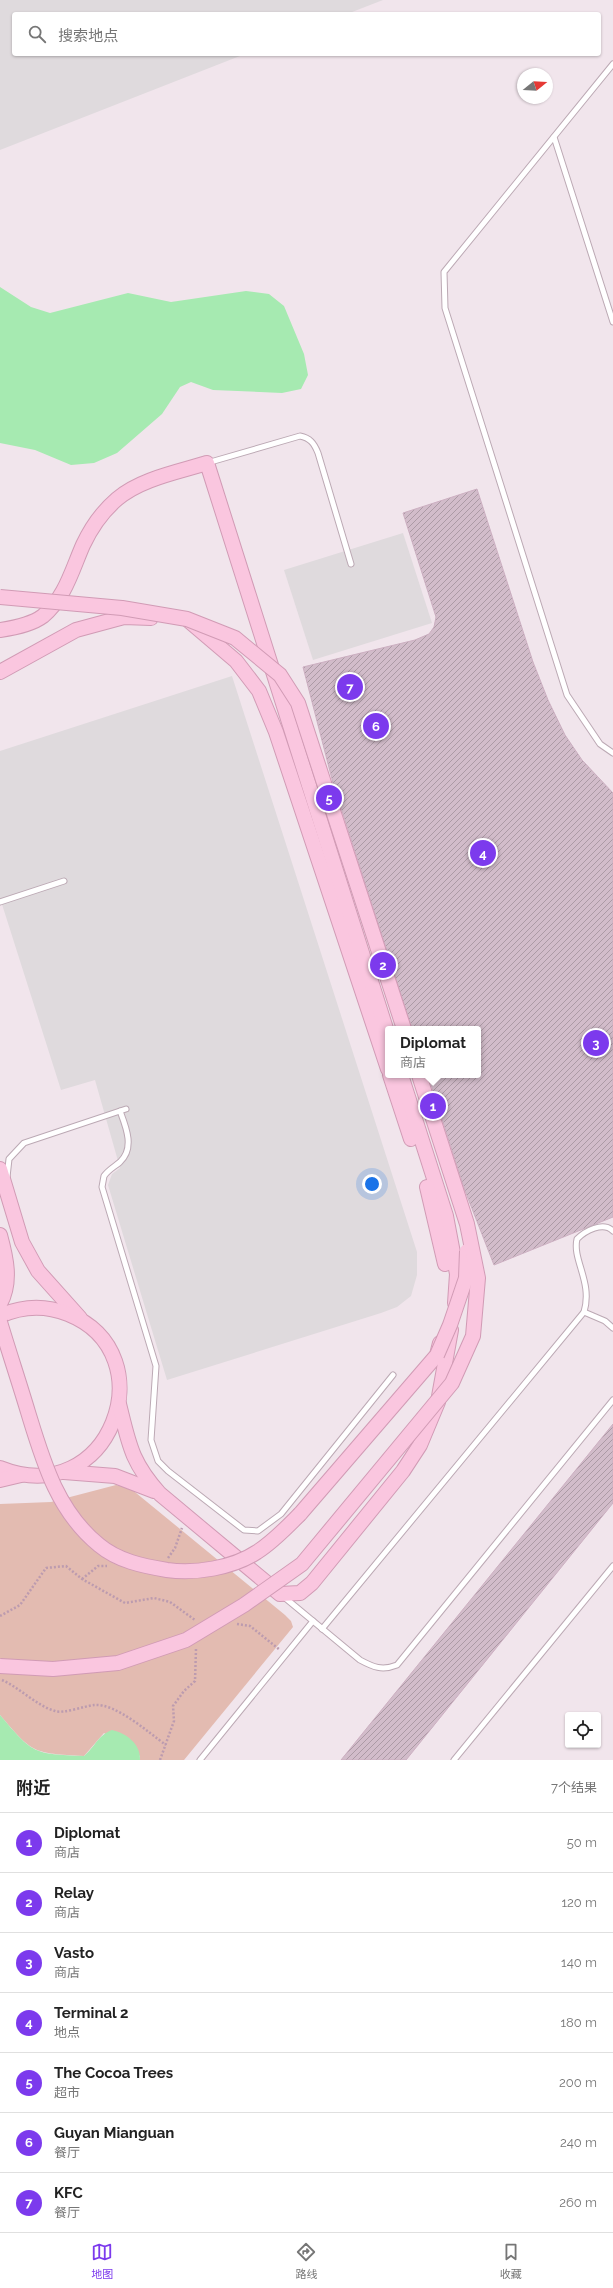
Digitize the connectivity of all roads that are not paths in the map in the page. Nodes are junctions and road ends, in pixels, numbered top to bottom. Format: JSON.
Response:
{"nodes":[{"id":1,"x":613,"y":64,"type":"edge"},
{"id":2,"x":554,"y":137,"type":"junction"},
{"id":3,"x":613,"y":322,"type":"edge"},
{"id":4,"x":207,"y":463,"type":"junction"},
{"id":5,"x":351,"y":564,"type":"dead end"},
{"id":6,"x":0,"y":597,"type":"edge"},
{"id":7,"x":187,"y":619,"type":"junction"},
{"id":8,"x":0,"y":630,"type":"edge"},
{"id":9,"x":0,"y":672,"type":"edge"},
{"id":10,"x":613,"y":753,"type":"edge"},
{"id":11,"x":64,"y":881,"type":"dead end"},
{"id":12,"x":0,"y":902,"type":"edge"},
{"id":13,"x":385,"y":1026,"type":"edge"},
{"id":14,"x":403,"y":1026,"type":"edge"},
{"id":15,"x":385,"y":1060,"type":"edge"},
{"id":16,"x":391,"y":1078,"type":"edge"},
{"id":17,"x":402,"y":1078,"type":"edge"},
{"id":18,"x":420,"y":1078,"type":"edge"},
{"id":19,"x":126,"y":1109,"type":"dead end"},
{"id":20,"x":120,"y":1111,"type":"junction"},
{"id":21,"x":0,"y":1169,"type":"edge"},
{"id":22,"x":6,"y":1188,"type":"junction"},
{"id":23,"x":467,"y":1224,"type":"junction"},
{"id":24,"x":613,"y":1231,"type":"edge"},
{"id":25,"x":0,"y":1235,"type":"edge"},
{"id":26,"x":0,"y":1304,"type":"edge"},
{"id":27,"x":584,"y":1312,"type":"junction"},
{"id":28,"x":0,"y":1316,"type":"edge"},
{"id":29,"x":0,"y":1322,"type":"edge"},
{"id":30,"x":84,"y":1322,"type":"junction"},
{"id":31,"x":613,"y":1328,"type":"edge"},
{"id":32,"x":437,"y":1355,"type":"junction"},
{"id":33,"x":393,"y":1376,"type":"dead end"},
{"id":34,"x":613,"y":1400,"type":"edge"},
{"id":35,"x":119,"y":1404,"type":"junction"},
{"id":36,"x":0,"y":1468,"type":"edge"},
{"id":37,"x":63,"y":1472,"type":"junction"},
{"id":38,"x":24,"y":1475,"type":"junction"},
{"id":39,"x":0,"y":1480,"type":"edge"},
{"id":40,"x":160,"y":1494,"type":"junction"},
{"id":41,"x":613,"y":1566,"type":"edge"},
{"id":42,"x":280,"y":1594,"type":"junction"},
{"id":43,"x":314,"y":1621,"type":"junction"},
{"id":44,"x":322,"y":1628,"type":"junction"},
{"id":45,"x":0,"y":1666,"type":"edge"},
{"id":46,"x":200,"y":1760,"type":"edge"},
{"id":47,"x":454,"y":1760,"type":"edge"}],
"edges":[{"from":1,"to":2,"type":"lane"},
{"from":2,"to":3,"type":"lane"},
{"from":2,"to":10,"type":"lane"},
{"from":4,"to":5,"type":"lane"},
{"from":4,"to":8,"type":"main road"},
{"from":4,"to":13,"type":"main road"},
{"from":6,"to":7,"type":"main road","bridge":true},
{"from":7,"to":9,"type":"main road","bridge":true},
{"from":7,"to":14,"type":"main road","bridge":true},
{"from":7,"to":15,"type":"main road"},
{"from":11,"to":12,"type":"lane"},
{"from":16,"to":32,"type":"main road","bridge":true},
{"from":17,"to":42,"type":"main road"},
{"from":18,"to":23,"type":"main road","bridge":true},
{"from":19,"to":20,"type":"lane"},
{"from":20,"to":22,"type":"lane"},
{"from":20,"to":33,"type":"lane"},
{"from":21,"to":22,"type":"main road"},
{"from":22,"to":30,"type":"main road"},
{"from":23,"to":32,"type":"main road","bridge":true},
{"from":23,"to":45,"type":"main road","bridge":true},
{"from":24,"to":27,"type":"lane"},
{"from":25,"to":26,"type":"main road"},
{"from":27,"to":31,"type":"lane"},
{"from":27,"to":44,"type":"lane"},
{"from":28,"to":30,"type":"main road"},
{"from":29,"to":32,"type":"main road","bridge":true},
{"from":30,"to":35,"type":"main road"},
{"from":34,"to":44,"type":"lane"},
{"from":35,"to":37,"type":"main road"},
{"from":35,"to":40,"type":"main road"},
{"from":36,"to":38,"type":"main road"},
{"from":37,"to":38,"type":"main road"},
{"from":37,"to":40,"type":"main road"},
{"from":38,"to":39,"type":"main road"},
{"from":40,"to":42,"type":"main road"},
{"from":41,"to":47,"type":"lane"},
{"from":42,"to":43,"type":"lane"},
{"from":43,"to":44,"type":"lane"},
{"from":43,"to":46,"type":"lane"}]}
